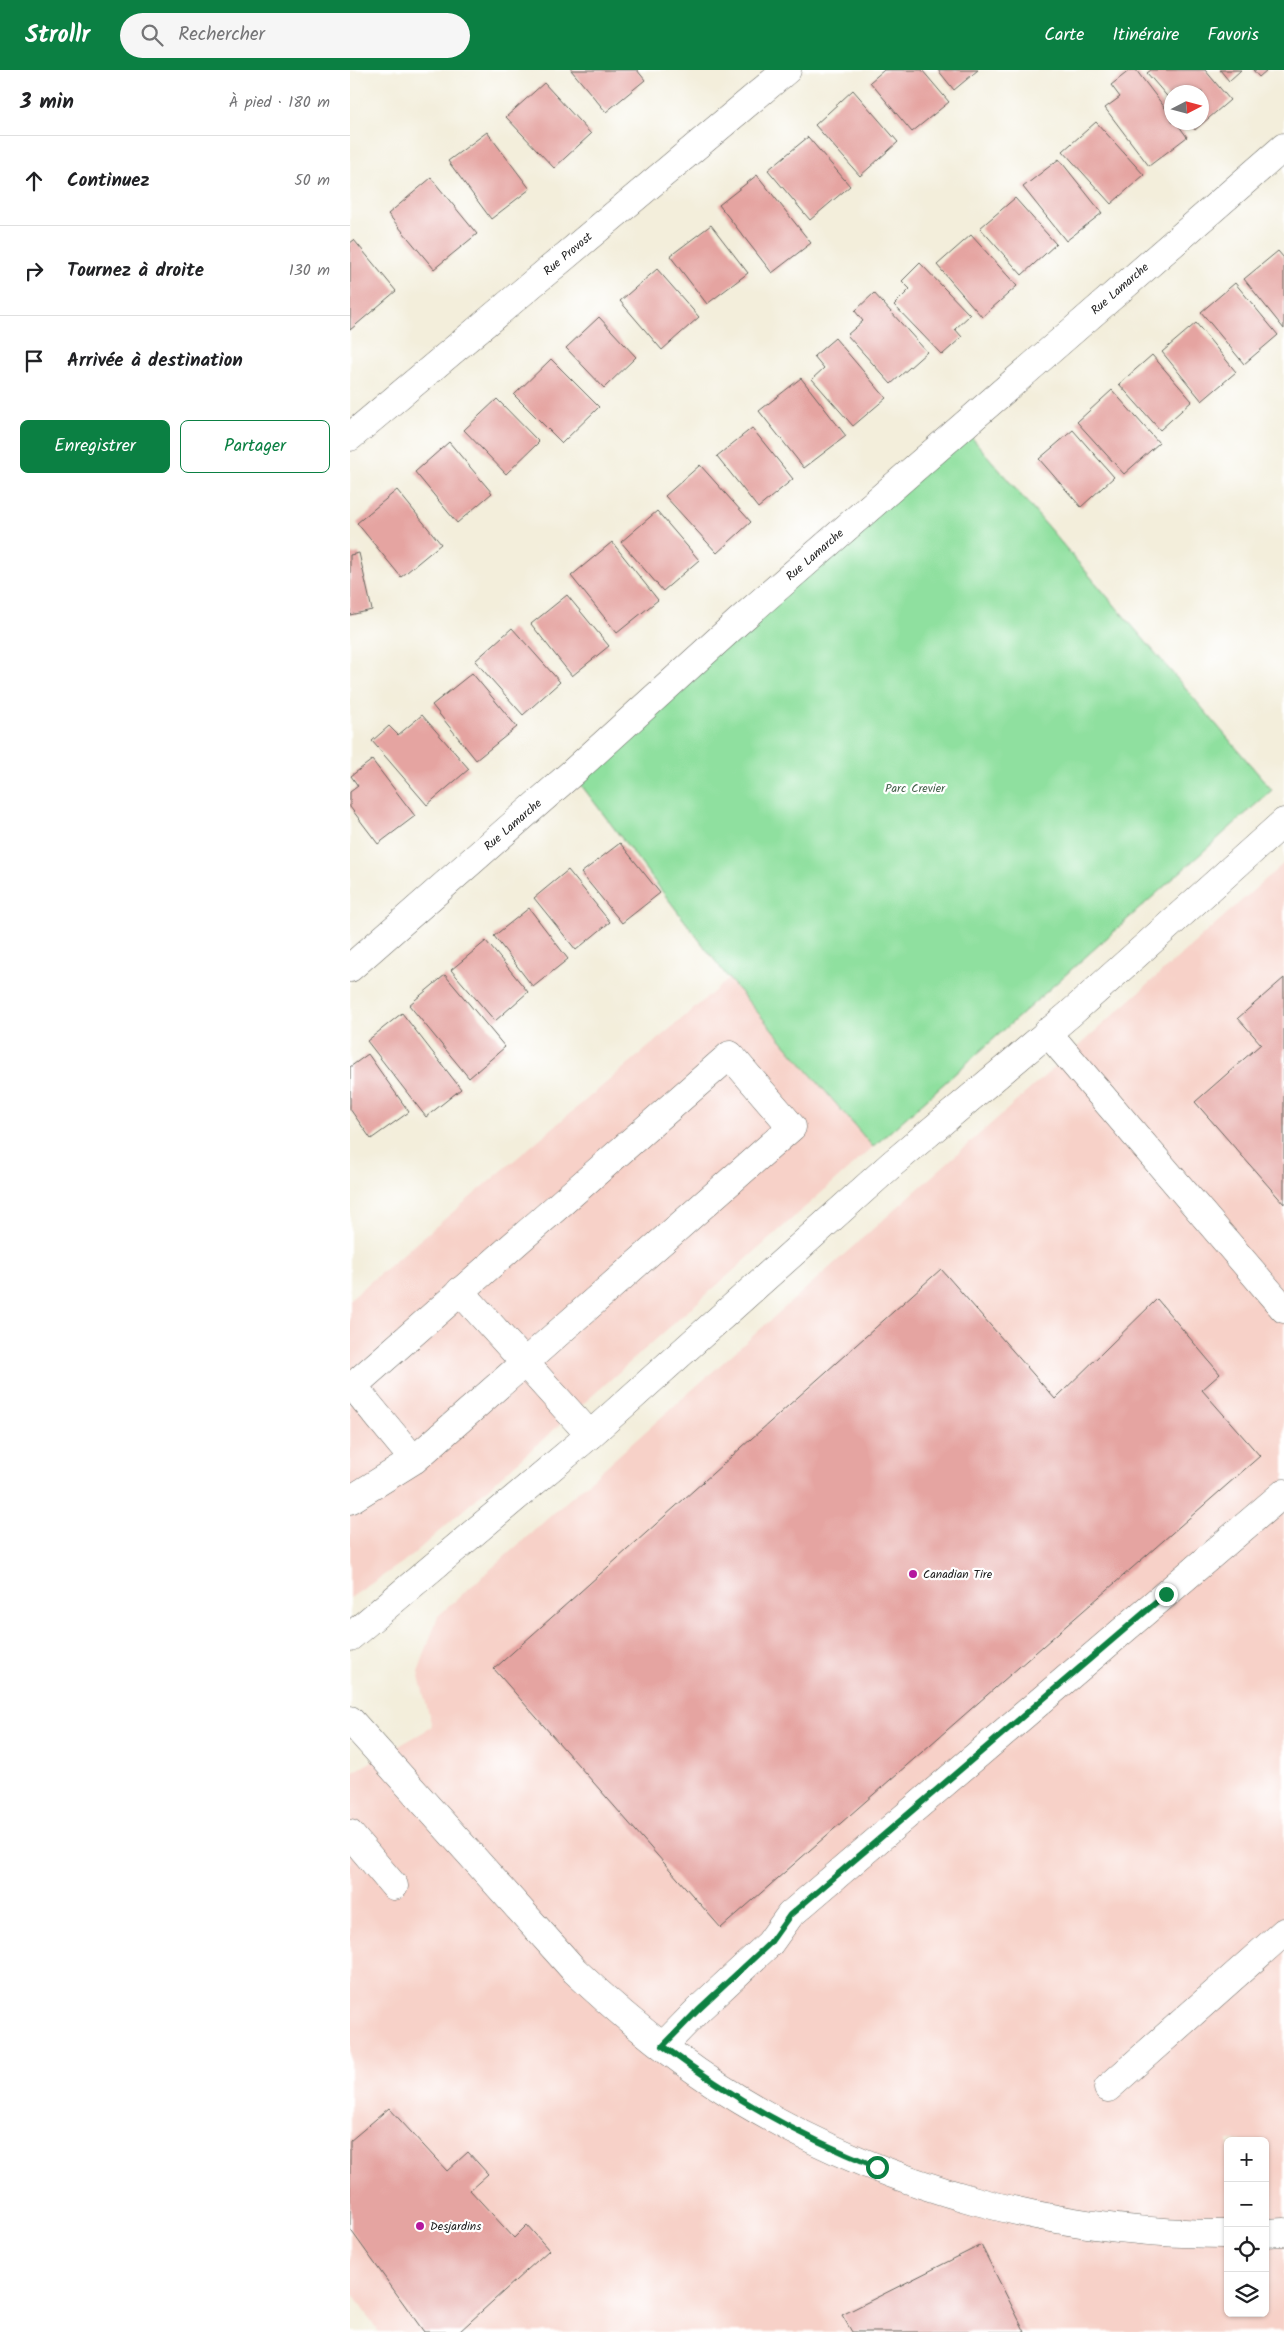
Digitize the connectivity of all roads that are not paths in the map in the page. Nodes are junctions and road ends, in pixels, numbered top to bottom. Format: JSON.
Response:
{"nodes":[{"id":1,"x":787,"y":70,"type":"edge"},
{"id":2,"x":1284,"y":147,"type":"edge"},
{"id":3,"x":350,"y":437,"type":"edge"},
{"id":4,"x":1284,"y":822,"type":"edge"},
{"id":5,"x":350,"y":968,"type":"edge"},
{"id":6,"x":1047,"y":1032,"type":"junction"},
{"id":7,"x":460,"y":1291,"type":"junction"},
{"id":8,"x":1284,"y":1309,"type":"edge"},
{"id":9,"x":524,"y":1364,"type":"junction"},
{"id":10,"x":590,"y":1435,"type":"junction"},
{"id":11,"x":414,"y":1460,"type":"junction"},
{"id":12,"x":1284,"y":1493,"type":"edge"},
{"id":13,"x":350,"y":1500,"type":"edge"},
{"id":14,"x":350,"y":1637,"type":"edge"},
{"id":15,"x":350,"y":1720,"type":"edge"},
{"id":16,"x":350,"y":1834,"type":"edge"},
{"id":17,"x":394,"y":1886,"type":"dead end"},
{"id":18,"x":1284,"y":1932,"type":"edge"},
{"id":19,"x":663,"y":2046,"type":"junction"},
{"id":20,"x":1108,"y":2088,"type":"dead end"},
{"id":21,"x":1269,"y":2232,"type":"edge"},
{"id":22,"x":1284,"y":2232,"type":"edge"},
{"id":23,"x":1224,"y":2234,"type":"edge"}],
"edges":[{"from":1,"to":3,"type":"street","name":"Rue Provost"},
{"from":2,"to":5,"type":"street","name":"Rue Lamarche"},
{"from":4,"to":6,"type":"street"},
{"from":6,"to":8,"type":"street"},
{"from":6,"to":10,"type":"street"},
{"from":7,"to":9,"type":"street"},
{"from":7,"to":9,"type":"street"},
{"from":7,"to":11,"type":"street"},
{"from":9,"to":10,"type":"street"},
{"from":9,"to":11,"type":"street"},
{"from":10,"to":14,"type":"street"},
{"from":11,"to":13,"type":"street"},
{"from":12,"to":19,"type":"street"},
{"from":15,"to":19,"type":"street"},
{"from":16,"to":17,"type":"street"},
{"from":18,"to":20,"type":"street"},
{"from":19,"to":23,"type":"street"},
{"from":21,"to":22,"type":"street"}]}
